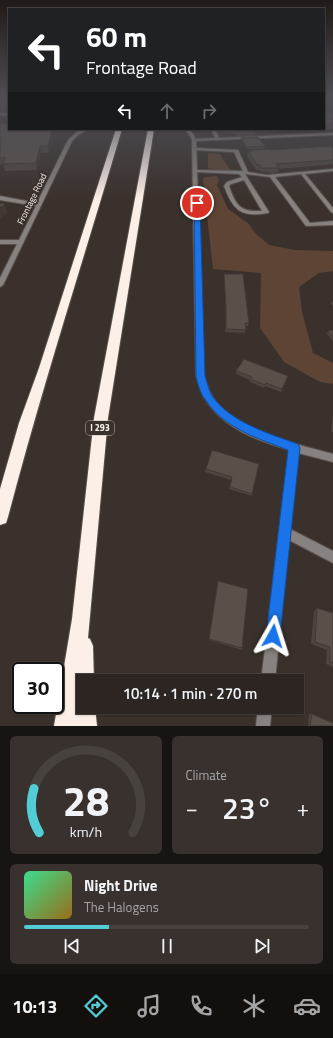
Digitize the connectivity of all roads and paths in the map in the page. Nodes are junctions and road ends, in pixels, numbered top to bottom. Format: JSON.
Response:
{"nodes":[{"id":1,"x":81,"y":132,"type":"edge"},
{"id":2,"x":118,"y":132,"type":"edge"},
{"id":3,"x":151,"y":132,"type":"edge"},
{"id":4,"x":190,"y":132,"type":"edge"},
{"id":5,"x":215,"y":132,"type":"edge"},
{"id":6,"x":333,"y":134,"type":"edge"},
{"id":7,"x":218,"y":139,"type":"junction"},
{"id":8,"x":194,"y":140,"type":"junction"},
{"id":9,"x":195,"y":149,"type":"junction"},
{"id":10,"x":333,"y":170,"type":"edge"},
{"id":11,"x":196,"y":171,"type":"junction"},
{"id":12,"x":302,"y":173,"type":"junction"},
{"id":13,"x":244,"y":175,"type":"junction"},
{"id":14,"x":272,"y":176,"type":"junction"},
{"id":15,"x":0,"y":198,"type":"edge"},
{"id":16,"x":39,"y":205,"type":"junction"},
{"id":17,"x":333,"y":212,"type":"edge"},
{"id":18,"x":333,"y":223,"type":"edge"},
{"id":19,"x":0,"y":242,"type":"edge"},
{"id":20,"x":21,"y":242,"type":"junction"},
{"id":21,"x":0,"y":285,"type":"edge"},
{"id":22,"x":294,"y":448,"type":"junction"},
{"id":23,"x":333,"y":458,"type":"edge"},
{"id":24,"x":0,"y":517,"type":"edge"},
{"id":25,"x":285,"y":532,"type":"junction"},
{"id":26,"x":333,"y":557,"type":"edge"},
{"id":27,"x":81,"y":619,"type":"junction"},
{"id":28,"x":84,"y":674,"type":"edge"},
{"id":29,"x":269,"y":674,"type":"edge"},
{"id":30,"x":85,"y":714,"type":"edge"},
{"id":31,"x":264,"y":714,"type":"edge"},
{"id":32,"x":65,"y":726,"type":"edge"},
{"id":33,"x":86,"y":726,"type":"edge"},
{"id":34,"x":263,"y":726,"type":"edge"}],
"edges":[{"from":1,"to":16,"type":"street","name":"Frontage Road"},
{"from":2,"to":24,"type":"highway"},
{"from":3,"to":27,"type":"highway","number":"I 293"},
{"from":4,"to":8,"type":"street"},
{"from":5,"to":7,"type":"street"},
{"from":6,"to":7,"type":"street"},
{"from":7,"to":8,"type":"street"},
{"from":8,"to":9,"type":"street"},
{"from":9,"to":11,"type":"street"},
{"from":9,"to":13,"type":"street"},
{"from":10,"to":12,"type":"street"},
{"from":11,"to":13,"type":"street"},
{"from":11,"to":22,"type":"street"},
{"from":12,"to":14,"type":"street"},
{"from":12,"to":17,"type":"street"},
{"from":13,"to":13,"type":"street"},
{"from":13,"to":14,"type":"street"},
{"from":14,"to":18,"type":"street"},
{"from":15,"to":16,"type":"street"},
{"from":16,"to":20,"type":"street","name":"Frontage Road"},
{"from":19,"to":20,"type":"street"},
{"from":20,"to":21,"type":"street","name":"Frontage Road"},
{"from":22,"to":23,"type":"street"},
{"from":22,"to":25,"type":"street"},
{"from":25,"to":26,"type":"street"},
{"from":25,"to":29,"type":"street"},
{"from":27,"to":28,"type":"highway"},
{"from":27,"to":32,"type":"highway","number":"I 293"},
{"from":30,"to":33,"type":"highway"},
{"from":31,"to":34,"type":"street"}]}
